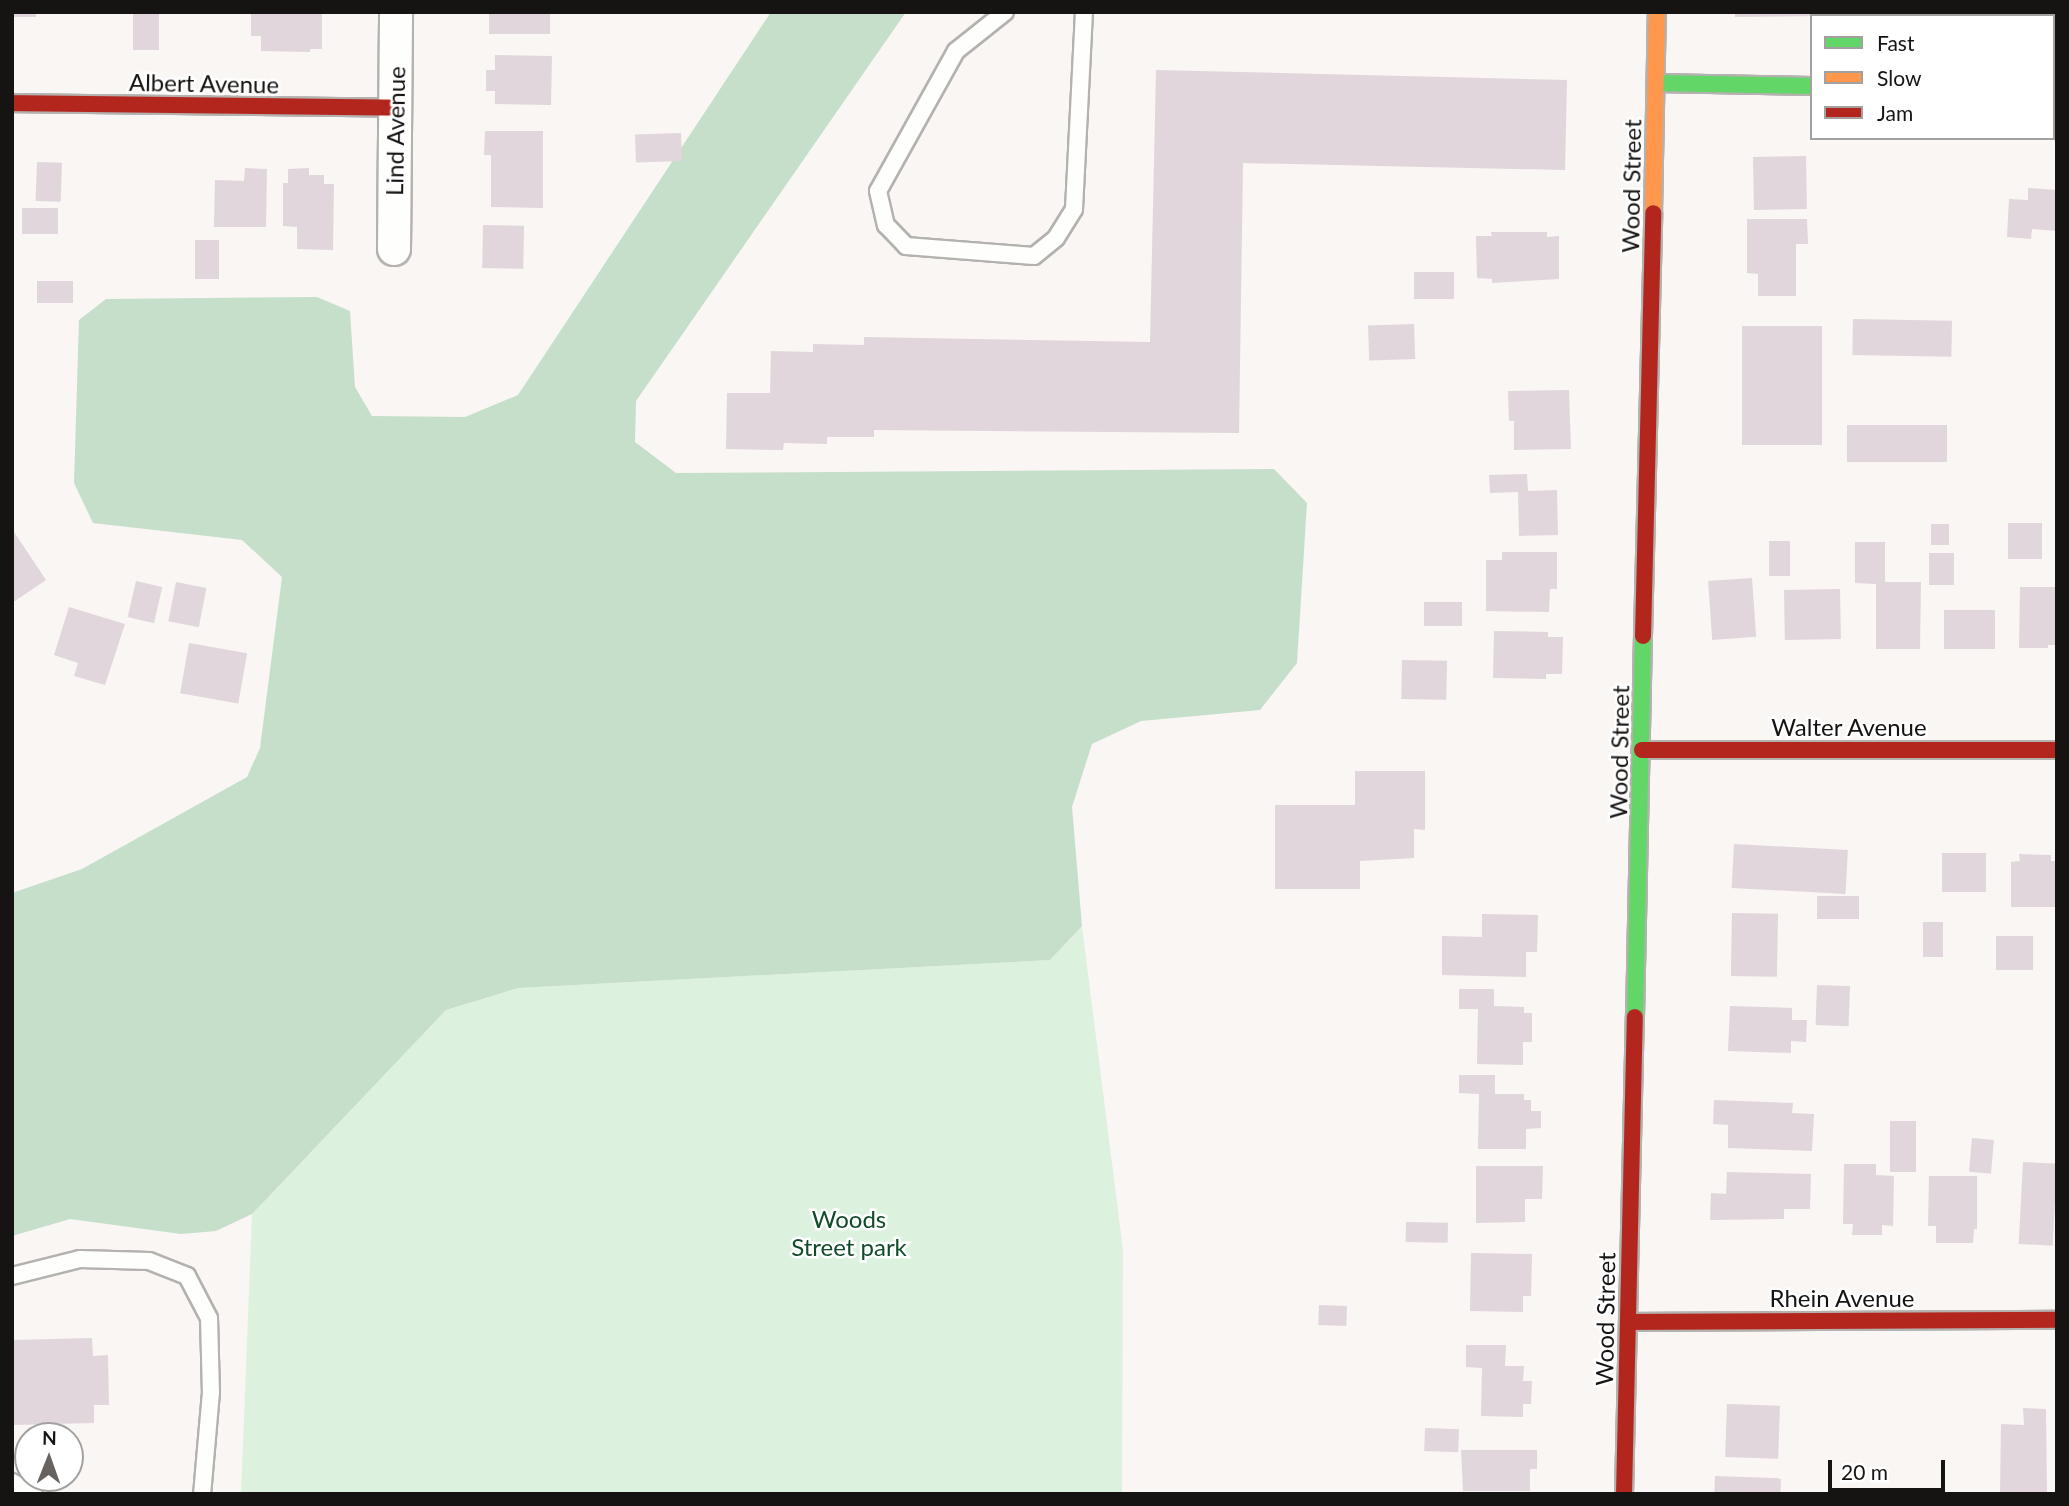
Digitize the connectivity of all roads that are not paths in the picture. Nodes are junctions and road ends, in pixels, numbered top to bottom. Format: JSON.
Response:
{"nodes":[{"id":1,"x":396,"y":12,"type":"edge"},
{"id":2,"x":1005,"y":12,"type":"edge"},
{"id":3,"x":1084,"y":12,"type":"edge"},
{"id":4,"x":1657,"y":12,"type":"edge"},
{"id":5,"x":1656,"y":83,"type":"junction"},
{"id":6,"x":1810,"y":86,"type":"edge"},
{"id":7,"x":12,"y":103,"type":"edge"},
{"id":8,"x":395,"y":108,"type":"junction"},
{"id":9,"x":394,"y":249,"type":"dead end"},
{"id":10,"x":1642,"y":750,"type":"junction"},
{"id":11,"x":2057,"y":750,"type":"edge"},
{"id":12,"x":12,"y":1276,"type":"edge"},
{"id":13,"x":2057,"y":1320,"type":"edge"},
{"id":14,"x":1628,"y":1322,"type":"junction"},
{"id":15,"x":12,"y":1482,"type":"edge"},
{"id":16,"x":34,"y":1494,"type":"edge"},
{"id":17,"x":202,"y":1494,"type":"edge"},
{"id":18,"x":1625,"y":1494,"type":"edge"}],
"edges":[{"from":1,"to":8,"type":"street","name":"Lind Avenue"},
{"from":2,"to":3,"type":"lane"},
{"from":4,"to":5,"type":"street","name":"Wood Street"},
{"from":5,"to":6,"type":"street"},
{"from":5,"to":10,"type":"street","name":"Wood Street"},
{"from":7,"to":8,"type":"street","name":"Albert Avenue"},
{"from":8,"to":9,"type":"street","name":"Lind Avenue"},
{"from":10,"to":11,"type":"street","name":"Walter Avenue"},
{"from":10,"to":14,"type":"street","name":"Wood Street"},
{"from":12,"to":17,"type":"lane"},
{"from":13,"to":14,"type":"street","name":"Rhein Avenue"},
{"from":14,"to":18,"type":"street","name":"Wood Street"},
{"from":15,"to":16,"type":"lane"}]}
